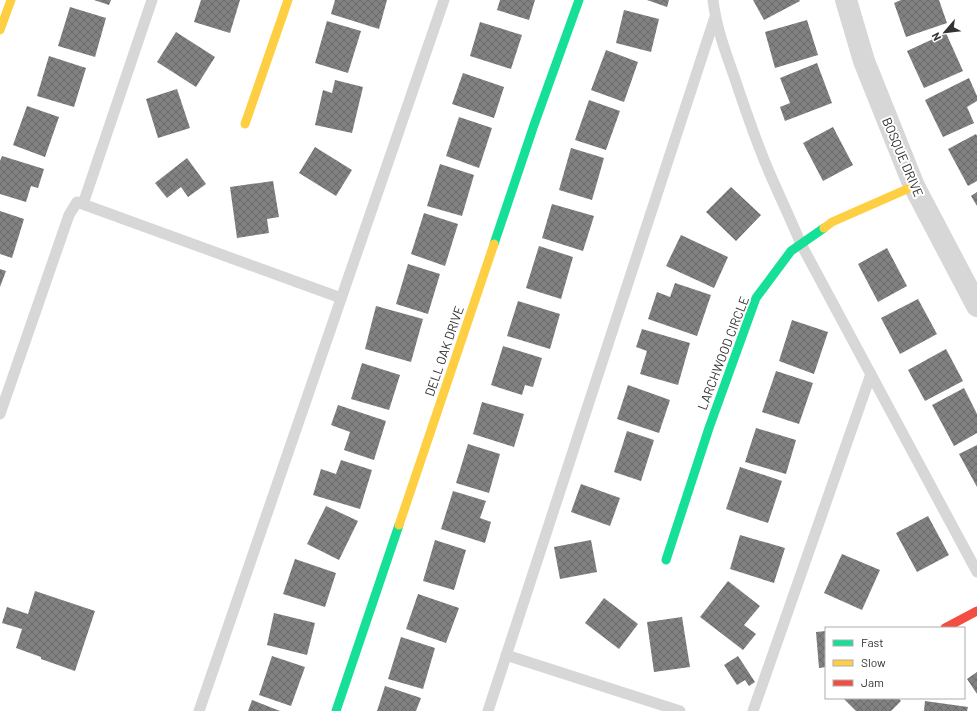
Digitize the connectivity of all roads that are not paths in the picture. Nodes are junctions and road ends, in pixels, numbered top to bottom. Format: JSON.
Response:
{"nodes":[{"id":1,"x":10,"y":0,"type":"edge"},
{"id":2,"x":152,"y":0,"type":"edge"},
{"id":3,"x":288,"y":0,"type":"edge"},
{"id":4,"x":444,"y":0,"type":"edge"},
{"id":5,"x":579,"y":0,"type":"edge"},
{"id":6,"x":713,"y":0,"type":"edge"},
{"id":7,"x":846,"y":0,"type":"edge"},
{"id":8,"x":715,"y":18,"type":"junction"},
{"id":9,"x":0,"y":30,"type":"edge"},
{"id":10,"x":245,"y":124,"type":"dead end"},
{"id":11,"x":914,"y":186,"type":"junction"},
{"id":12,"x":83,"y":204,"type":"junction"},
{"id":13,"x":801,"y":244,"type":"junction"},
{"id":14,"x":341,"y":298,"type":"junction"},
{"id":15,"x":977,"y":306,"type":"edge"},
{"id":16,"x":871,"y":374,"type":"junction"},
{"id":17,"x":0,"y":414,"type":"edge"},
{"id":18,"x":666,"y":560,"type":"dead end"},
{"id":19,"x":977,"y":572,"type":"edge"},
{"id":20,"x":977,"y":611,"type":"edge"},
{"id":21,"x":947,"y":627,"type":"edge"},
{"id":22,"x":506,"y":655,"type":"junction"},
{"id":23,"x":199,"y":711,"type":"edge"},
{"id":24,"x":336,"y":711,"type":"edge"},
{"id":25,"x":488,"y":711,"type":"edge"},
{"id":26,"x":680,"y":711,"type":"edge"},
{"id":27,"x":754,"y":711,"type":"edge"}],
"edges":[{"from":1,"to":9,"type":"street"},
{"from":2,"to":12,"type":"lane"},
{"from":3,"to":10,"type":"street"},
{"from":4,"to":14,"type":"lane"},
{"from":5,"to":24,"type":"street","name":"DELL OAK DRIVE"},
{"from":6,"to":8,"type":"lane"},
{"from":7,"to":11,"type":"street","name":"BOSQUE DRIVE"},
{"from":8,"to":13,"type":"lane"},
{"from":8,"to":22,"type":"lane"},
{"from":11,"to":13,"type":"street","name":"LARCHWOOD CIRCLE"},
{"from":11,"to":15,"type":"street","name":"BOSQUE DRIVE"},
{"from":12,"to":14,"type":"lane"},
{"from":12,"to":17,"type":"lane"},
{"from":13,"to":16,"type":"lane"},
{"from":13,"to":18,"type":"street","name":"LARCHWOOD CIRCLE"},
{"from":14,"to":23,"type":"lane"},
{"from":16,"to":19,"type":"lane"},
{"from":16,"to":27,"type":"lane"},
{"from":20,"to":21,"type":"street"},
{"from":22,"to":25,"type":"lane"},
{"from":22,"to":26,"type":"lane"}]}
